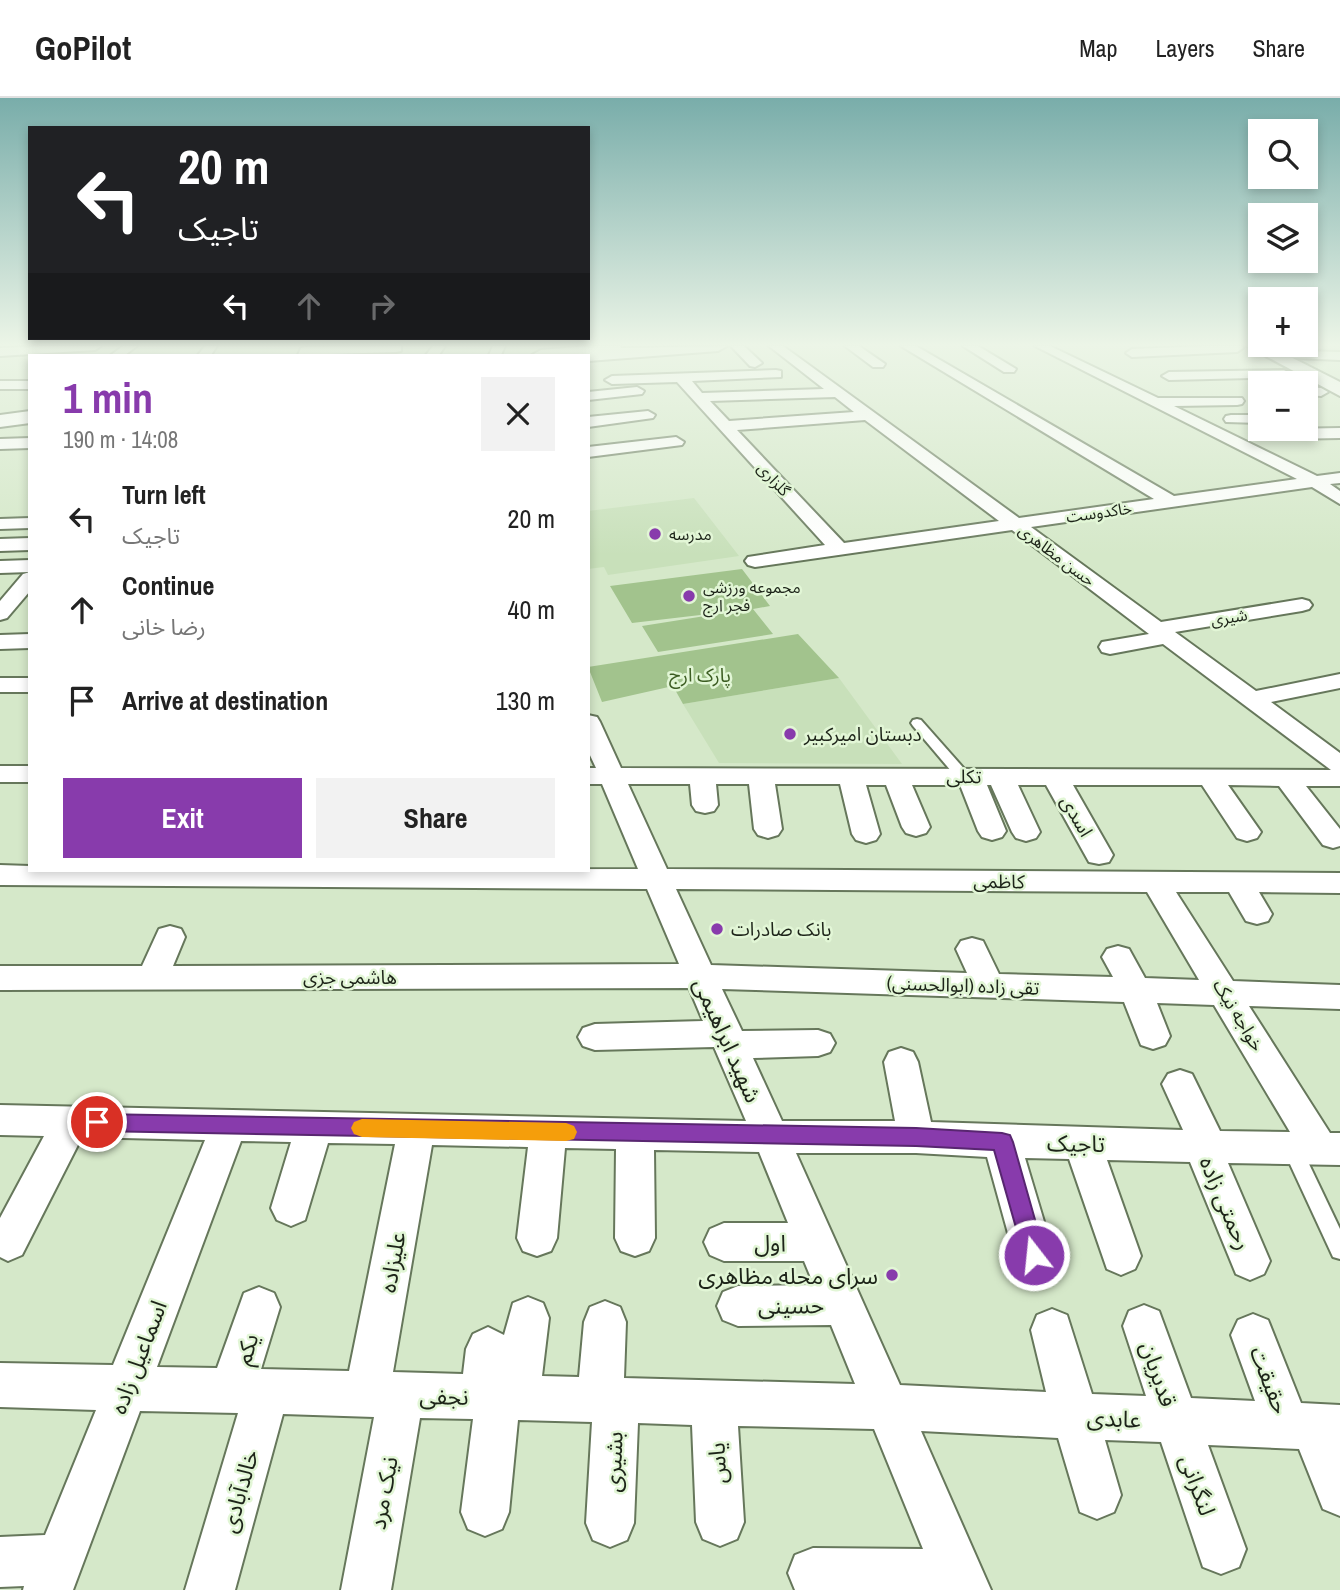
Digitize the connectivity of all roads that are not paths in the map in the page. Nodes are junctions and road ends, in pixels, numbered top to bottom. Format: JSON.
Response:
{"nodes":[{"id":1,"x":643,"y":416,"type":"edge"},
{"id":2,"x":715,"y":416,"type":"edge"},
{"id":3,"x":861,"y":416,"type":"edge"},
{"id":4,"x":870,"y":416,"type":"edge"},
{"id":5,"x":1025,"y":416,"type":"edge"},
{"id":6,"x":1181,"y":416,"type":"edge"},
{"id":7,"x":28,"y":417,"type":"edge"},
{"id":8,"x":1231,"y":419,"type":"dead end"},
{"id":9,"x":1248,"y":419,"type":"edge"},
{"id":10,"x":1318,"y":419,"type":"edge"},
{"id":11,"x":1340,"y":420,"type":"edge"},
{"id":12,"x":0,"y":421,"type":"edge"},
{"id":13,"x":590,"y":422,"type":"edge"},
{"id":14,"x":725,"y":426,"type":"junction"},
{"id":15,"x":1340,"y":433,"type":"edge"},
{"id":16,"x":1244,"y":439,"type":"junction"},
{"id":17,"x":676,"y":442,"type":"dead end"},
{"id":18,"x":28,"y":443,"type":"edge"},
{"id":19,"x":0,"y":444,"type":"edge"},
{"id":20,"x":590,"y":452,"type":"edge"},
{"id":21,"x":1254,"y":472,"type":"dead end"},
{"id":22,"x":1340,"y":478,"type":"edge"},
{"id":23,"x":1314,"y":481,"type":"junction"},
{"id":24,"x":1283,"y":486,"type":"junction"},
{"id":25,"x":1077,"y":494,"type":"dead end"},
{"id":26,"x":1340,"y":499,"type":"edge"},
{"id":27,"x":1171,"y":502,"type":"junction"},
{"id":28,"x":1107,"y":511,"type":"junction"},
{"id":29,"x":27,"y":516,"type":"edge"},
{"id":30,"x":5,"y":524,"type":"edge"},
{"id":31,"x":1015,"y":524,"type":"junction"},
{"id":32,"x":28,"y":544,"type":"edge"},
{"id":33,"x":0,"y":545,"type":"edge"},
{"id":34,"x":839,"y":549,"type":"junction"},
{"id":35,"x":765,"y":559,"type":"dead end"},
{"id":36,"x":0,"y":567,"type":"edge"},
{"id":37,"x":22,"y":582,"type":"edge"},
{"id":38,"x":1303,"y":604,"type":"dead end"},
{"id":39,"x":0,"y":614,"type":"edge"},
{"id":40,"x":1162,"y":633,"type":"junction"},
{"id":41,"x":28,"y":641,"type":"edge"},
{"id":42,"x":0,"y":642,"type":"edge"},
{"id":43,"x":1110,"y":647,"type":"dead end"},
{"id":44,"x":1340,"y":681,"type":"edge"},
{"id":45,"x":0,"y":685,"type":"edge"},
{"id":46,"x":28,"y":685,"type":"edge"},
{"id":47,"x":1251,"y":699,"type":"junction"},
{"id":48,"x":917,"y":723,"type":"dead end"},
{"id":49,"x":590,"y":731,"type":"edge"},
{"id":50,"x":1340,"y":765,"type":"edge"},
{"id":51,"x":0,"y":774,"type":"edge"},
{"id":52,"x":28,"y":774,"type":"edge"},
{"id":53,"x":761,"y":775,"type":"junction"},
{"id":54,"x":600,"y":776,"type":"edge"},
{"id":55,"x":702,"y":776,"type":"junction"},
{"id":56,"x":851,"y":776,"type":"junction"},
{"id":57,"x":896,"y":776,"type":"junction"},
{"id":58,"x":966,"y":776,"type":"junction"},
{"id":59,"x":1001,"y":777,"type":"junction"},
{"id":60,"x":1055,"y":777,"type":"junction"},
{"id":61,"x":1210,"y":778,"type":"junction"},
{"id":62,"x":1287,"y":778,"type":"junction"},
{"id":63,"x":1340,"y":778,"type":"edge"},
{"id":64,"x":705,"y":806,"type":"dead end"},
{"id":65,"x":916,"y":827,"type":"dead end"},
{"id":66,"x":768,"y":829,"type":"dead end"},
{"id":67,"x":992,"y":831,"type":"dead end"},
{"id":68,"x":1026,"y":832,"type":"dead end"},
{"id":69,"x":1247,"y":832,"type":"dead end"},
{"id":70,"x":866,"y":834,"type":"dead end"},
{"id":71,"x":1333,"y":839,"type":"dead end"},
{"id":72,"x":1099,"y":855,"type":"dead end"},
{"id":73,"x":0,"y":874,"type":"edge"},
{"id":74,"x":657,"y":878,"type":"junction"},
{"id":75,"x":1156,"y":883,"type":"junction"},
{"id":76,"x":1238,"y":883,"type":"junction"},
{"id":77,"x":1340,"y":883,"type":"edge"},
{"id":78,"x":1257,"y":914,"type":"dead end"},
{"id":79,"x":170,"y":937,"type":"dead end"},
{"id":80,"x":972,"y":949,"type":"dead end"},
{"id":81,"x":1118,"y":957,"type":"dead end"},
{"id":82,"x":700,"y":976,"type":"junction"},
{"id":83,"x":0,"y":978,"type":"edge"},
{"id":84,"x":152,"y":978,"type":"junction"},
{"id":85,"x":989,"y":986,"type":"junction"},
{"id":86,"x":1136,"y":991,"type":"junction"},
{"id":87,"x":1227,"y":994,"type":"junction"},
{"id":88,"x":1340,"y":997,"type":"edge"},
{"id":89,"x":1153,"y":1036,"type":"dead end"},
{"id":90,"x":595,"y":1037,"type":"dead end"},
{"id":91,"x":728,"y":1039,"type":"junction"},
{"id":92,"x":818,"y":1044,"type":"dead end"},
{"id":93,"x":901,"y":1062,"type":"dead end"},
{"id":94,"x":1180,"y":1084,"type":"dead end"},
{"id":95,"x":0,"y":1120,"type":"edge"},
{"id":96,"x":71,"y":1122,"type":"junction"},
{"id":97,"x":229,"y":1125,"type":"junction"},
{"id":98,"x":314,"y":1127,"type":"junction"},
{"id":99,"x":416,"y":1129,"type":"junction"},
{"id":100,"x":548,"y":1132,"type":"junction"},
{"id":101,"x":635,"y":1134,"type":"junction"},
{"id":102,"x":771,"y":1136,"type":"junction"},
{"id":103,"x":916,"y":1137,"type":"junction"},
{"id":104,"x":1002,"y":1142,"type":"junction"},
{"id":105,"x":1082,"y":1143,"type":"junction"},
{"id":106,"x":1205,"y":1146,"type":"junction"},
{"id":107,"x":1317,"y":1148,"type":"edge"},
{"id":108,"x":291,"y":1208,"type":"dead end"},
{"id":109,"x":537,"y":1238,"type":"dead end"},
{"id":110,"x":635,"y":1238,"type":"dead end"},
{"id":111,"x":8,"y":1242,"type":"dead end"},
{"id":112,"x":724,"y":1242,"type":"dead end"},
{"id":113,"x":816,"y":1242,"type":"junction"},
{"id":114,"x":1340,"y":1250,"type":"edge"},
{"id":115,"x":1034,"y":1255,"type":"dead end"},
{"id":116,"x":1121,"y":1256,"type":"dead end"},
{"id":117,"x":1250,"y":1261,"type":"dead end"},
{"id":118,"x":844,"y":1305,"type":"junction"},
{"id":119,"x":737,"y":1306,"type":"dead end"},
{"id":120,"x":259,"y":1307,"type":"dead end"},
{"id":121,"x":528,"y":1318,"type":"dead end"},
{"id":122,"x":605,"y":1322,"type":"dead end"},
{"id":123,"x":1144,"y":1326,"type":"dead end"},
{"id":124,"x":1052,"y":1330,"type":"dead end"},
{"id":125,"x":1252,"y":1335,"type":"dead end"},
{"id":126,"x":488,"y":1349,"type":"dead end"},
{"id":127,"x":0,"y":1385,"type":"edge"},
{"id":128,"x":126,"y":1388,"type":"junction"},
{"id":129,"x":250,"y":1391,"type":"junction"},
{"id":130,"x":384,"y":1395,"type":"junction"},
{"id":131,"x":500,"y":1398,"type":"junction"},
{"id":132,"x":608,"y":1401,"type":"junction"},
{"id":133,"x":714,"y":1403,"type":"junction"},
{"id":134,"x":888,"y":1407,"type":"junction"},
{"id":135,"x":1075,"y":1416,"type":"junction"},
{"id":136,"x":1175,"y":1421,"type":"junction"},
{"id":137,"x":1313,"y":1427,"type":"edge"},
{"id":138,"x":1340,"y":1492,"type":"edge"},
{"id":139,"x":1097,"y":1495,"type":"dead end"},
{"id":140,"x":485,"y":1511,"type":"dead end"},
{"id":141,"x":720,"y":1522,"type":"dead end"},
{"id":142,"x":610,"y":1523,"type":"dead end"},
{"id":143,"x":1221,"y":1549,"type":"dead end"},
{"id":144,"x":0,"y":1562,"type":"edge"},
{"id":145,"x":813,"y":1573,"type":"dead end"},
{"id":146,"x":54,"y":1575,"type":"edge"},
{"id":147,"x":963,"y":1582,"type":"edge"},
{"id":148,"x":210,"y":1590,"type":"edge"},
{"id":149,"x":366,"y":1590,"type":"edge"}],
"edges":[{"from":1,"to":13,"type":"street"},
{"from":2,"to":14,"type":"street","name":"گلزاری"},
{"from":3,"to":14,"type":"street"},
{"from":4,"to":31,"type":"street","name":"حسن مظاهری"},
{"from":5,"to":27,"type":"street"},
{"from":6,"to":16,"type":"street"},
{"from":7,"to":12,"type":"main road"},
{"from":8,"to":9,"type":"street"},
{"from":10,"to":11,"type":"street"},
{"from":14,"to":34,"type":"street","name":"گلزاری"},
{"from":15,"to":16,"type":"street"},
{"from":16,"to":23,"type":"street"},
{"from":17,"to":20,"type":"street"},
{"from":18,"to":19,"type":"street"},
{"from":21,"to":24,"type":"street"},
{"from":22,"to":23,"type":"street","name":"خاکدوست"},
{"from":23,"to":24,"type":"street","name":"خاکدوست"},
{"from":23,"to":26,"type":"street"},
{"from":24,"to":27,"type":"street","name":"خاکدوست"},
{"from":25,"to":28,"type":"street"},
{"from":27,"to":28,"type":"street","name":"خاکدوست"},
{"from":28,"to":31,"type":"street","name":"خاکدوست"},
{"from":29,"to":30,"type":"street"},
{"from":31,"to":34,"type":"street","name":"خاکدوست"},
{"from":31,"to":40,"type":"street","name":"حسن مظاهری"},
{"from":32,"to":33,"type":"street"},
{"from":34,"to":35,"type":"street","name":"خاکدوست"},
{"from":36,"to":37,"type":"street"},
{"from":37,"to":39,"type":"street"},
{"from":38,"to":40,"type":"street","name":"شیری"},
{"from":40,"to":43,"type":"street","name":"شیری"},
{"from":40,"to":47,"type":"street","name":"حسن مظاهری"},
{"from":41,"to":42,"type":"street"},
{"from":44,"to":47,"type":"street"},
{"from":45,"to":46,"type":"street"},
{"from":47,"to":50,"type":"street","name":"حسن مظاهری"},
{"from":48,"to":58,"type":"lane"},
{"from":49,"to":54,"type":"street","name":"شهید ابراهیمی"},
{"from":51,"to":52,"type":"street"},
{"from":53,"to":55,"type":"street","name":"تکلی"},
{"from":53,"to":56,"type":"street","name":"تکلی"},
{"from":53,"to":66,"type":"street"},
{"from":54,"to":55,"type":"street","name":"تکلی"},
{"from":54,"to":74,"type":"street","name":"شهید ابراهیمی"},
{"from":55,"to":64,"type":"street"},
{"from":56,"to":57,"type":"street","name":"تکلی"},
{"from":56,"to":70,"type":"street"},
{"from":57,"to":58,"type":"street","name":"تکلی"},
{"from":57,"to":65,"type":"street"},
{"from":58,"to":59,"type":"street","name":"تکلی"},
{"from":58,"to":67,"type":"street"},
{"from":59,"to":60,"type":"street","name":"تکلی"},
{"from":59,"to":68,"type":"street"},
{"from":60,"to":61,"type":"street","name":"تکلی"},
{"from":60,"to":72,"type":"street","name":"اسدی"},
{"from":61,"to":62,"type":"street","name":"تکلی"},
{"from":61,"to":69,"type":"street"},
{"from":62,"to":63,"type":"street","name":"تکلی"},
{"from":62,"to":71,"type":"street"},
{"from":73,"to":74,"type":"street","name":"کاظمی"},
{"from":74,"to":75,"type":"street","name":"کاظمی"},
{"from":74,"to":82,"type":"street","name":"شهید ابراهیمی"},
{"from":75,"to":76,"type":"street","name":"کاظمی"},
{"from":75,"to":87,"type":"street","name":"خواجه نیک"},
{"from":76,"to":77,"type":"street","name":"کاظمی"},
{"from":76,"to":78,"type":"street"},
{"from":79,"to":84,"type":"street"},
{"from":80,"to":85,"type":"street"},
{"from":81,"to":86,"type":"street"},
{"from":82,"to":84,"type":"street","name":"هاشمی جزی"},
{"from":82,"to":85,"type":"street","name":"تقی زاده (ابوالحسنی)"},
{"from":82,"to":91,"type":"street","name":"شهید ابراهیمی"},
{"from":83,"to":84,"type":"street","name":"هاشمی جزی"},
{"from":85,"to":86,"type":"street","name":"تقی زاده (ابوالحسنی)"},
{"from":86,"to":87,"type":"street","name":"تقی زاده (ابوالحسنی)"},
{"from":86,"to":89,"type":"street"},
{"from":87,"to":88,"type":"street","name":"تقی زاده (ابوالحسنی)"},
{"from":87,"to":107,"type":"street","name":"خواجه نیک"},
{"from":90,"to":91,"type":"street"},
{"from":91,"to":92,"type":"street"},
{"from":91,"to":102,"type":"street","name":"شهید ابراهیمی"},
{"from":93,"to":103,"type":"street"},
{"from":94,"to":106,"type":"street","name":"رحمتی زاده"},
{"from":95,"to":96,"type":"street","name":"تاجیک"},
{"from":96,"to":97,"type":"street","name":"تاجیک"},
{"from":96,"to":111,"type":"street"},
{"from":97,"to":98,"type":"street","name":"تاجیک"},
{"from":97,"to":128,"type":"street","name":"اسماعیل زاده"},
{"from":98,"to":99,"type":"street","name":"تاجیک"},
{"from":98,"to":108,"type":"street"},
{"from":99,"to":100,"type":"street","name":"تاجیک"},
{"from":99,"to":130,"type":"street","name":"علیزاده"},
{"from":100,"to":101,"type":"street","name":"تاجیک"},
{"from":100,"to":109,"type":"street"},
{"from":101,"to":102,"type":"street","name":"تاجیک"},
{"from":101,"to":110,"type":"street"},
{"from":102,"to":103,"type":"street","name":"تاجیک"},
{"from":102,"to":113,"type":"street","name":"شهید ابراهیمی"},
{"from":103,"to":104,"type":"street","name":"تاجیک"},
{"from":104,"to":105,"type":"street","name":"تاجیک"},
{"from":104,"to":115,"type":"street"},
{"from":105,"to":106,"type":"street","name":"تاجیک"},
{"from":105,"to":116,"type":"street"},
{"from":106,"to":107,"type":"street","name":"تاجیک"},
{"from":106,"to":117,"type":"street","name":"رحمتی زاده"},
{"from":107,"to":114,"type":"lane"},
{"from":112,"to":113,"type":"street","name":"اول"},
{"from":113,"to":118,"type":"street","name":"شهید ابراهیمی"},
{"from":118,"to":119,"type":"street","name":"حسینی"},
{"from":118,"to":134,"type":"street","name":"شهید ابراهیمی"},
{"from":120,"to":129,"type":"street","name":"یکم"},
{"from":121,"to":131,"type":"street"},
{"from":122,"to":132,"type":"street","name":"بشیری"},
{"from":123,"to":136,"type":"street","name":"قدیریان"},
{"from":124,"to":135,"type":"street"},
{"from":125,"to":137,"type":"street","name":"حقیقت"},
{"from":126,"to":131,"type":"street"},
{"from":127,"to":128,"type":"street","name":"نجفی"},
{"from":128,"to":129,"type":"street","name":"نجفی"},
{"from":128,"to":146,"type":"street","name":"اسماعیل زاده"},
{"from":129,"to":130,"type":"street","name":"نجفی"},
{"from":129,"to":148,"type":"street","name":"خالدآبادی"},
{"from":130,"to":131,"type":"street","name":"نجفی"},
{"from":130,"to":149,"type":"street","name":"نیک مرد"},
{"from":131,"to":132,"type":"street","name":"نجفی"},
{"from":131,"to":140,"type":"street"},
{"from":132,"to":133,"type":"street","name":"نجفی"},
{"from":132,"to":142,"type":"street","name":"بشیری"},
{"from":133,"to":134,"type":"street","name":"نجفی"},
{"from":133,"to":141,"type":"street","name":"یاس"},
{"from":134,"to":135,"type":"street","name":"عابدی"},
{"from":134,"to":147,"type":"street","name":"شهید ابراهیمی"},
{"from":135,"to":136,"type":"street","name":"عابدی"},
{"from":135,"to":139,"type":"street"},
{"from":136,"to":137,"type":"street","name":"عابدی"},
{"from":136,"to":143,"type":"street","name":"لنگرانی"},
{"from":137,"to":138,"type":"street","name":"حقیقت"},
{"from":144,"to":146,"type":"street"},
{"from":145,"to":147,"type":"street"}]}
